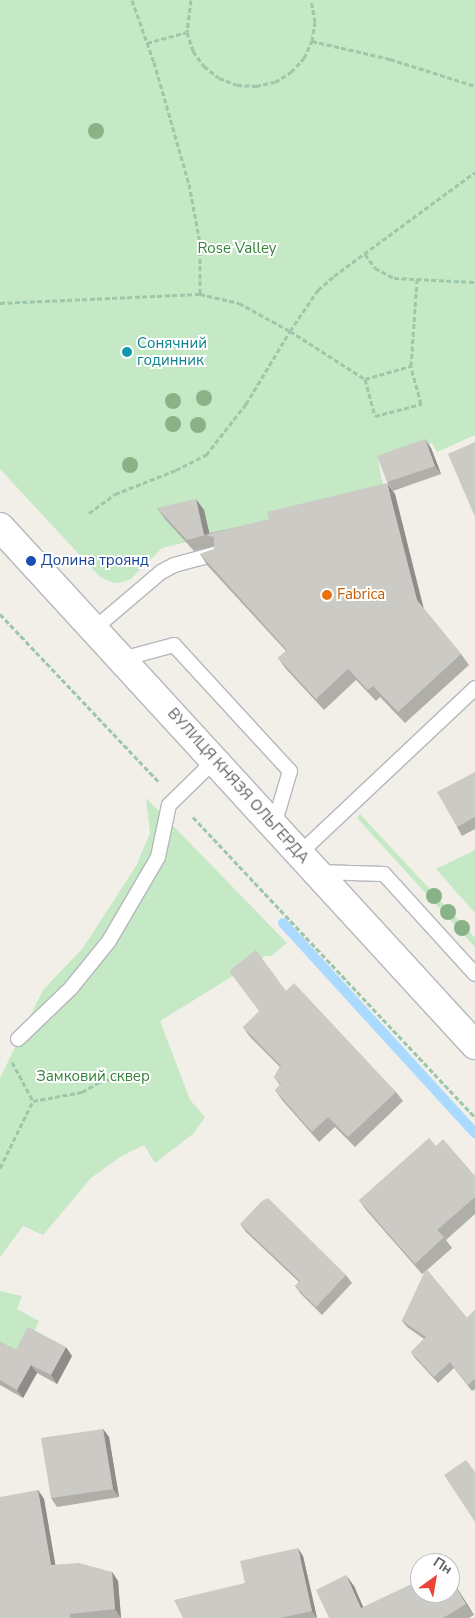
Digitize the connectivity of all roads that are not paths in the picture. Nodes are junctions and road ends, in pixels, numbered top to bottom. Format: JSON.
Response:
{"nodes":[{"id":1,"x":0,"y":527,"type":"edge"},
{"id":2,"x":215,"y":554,"type":"edge"},
{"id":3,"x":94,"y":629,"type":"junction"},
{"id":4,"x":122,"y":659,"type":"junction"},
{"id":5,"x":475,"y":688,"type":"edge"},
{"id":6,"x":214,"y":760,"type":"junction"},
{"id":7,"x":274,"y":825,"type":"junction"},
{"id":8,"x":308,"y":863,"type":"junction"},
{"id":9,"x":475,"y":974,"type":"edge"},
{"id":10,"x":18,"y":1040,"type":"road end"},
{"id":11,"x":475,"y":1045,"type":"edge"}],
"edges":[{"from":1,"to":3,"type":"main road","name":"ВУЛИЦЯ КНЯЗЯ ОЛЬГЕРДА"},
{"from":2,"to":3,"type":"lane"},
{"from":3,"to":4,"type":"main road","name":"ВУЛИЦЯ КНЯЗЯ ОЛЬГЕРДА"},
{"from":4,"to":6,"type":"main road","name":"ВУЛИЦЯ КНЯЗЯ ОЛЬГЕРДА"},
{"from":4,"to":7,"type":"lane"},
{"from":5,"to":8,"type":"lane"},
{"from":6,"to":7,"type":"main road","name":"ВУЛИЦЯ КНЯЗЯ ОЛЬГЕРДА"},
{"from":6,"to":10,"type":"lane"},
{"from":7,"to":8,"type":"main road","name":"ВУЛИЦЯ КНЯЗЯ ОЛЬГЕРДА"},
{"from":8,"to":9,"type":"lane"},
{"from":8,"to":11,"type":"main road","name":"ВУЛИЦЯ КНЯЗЯ ОЛЬГЕРДА"}]}
